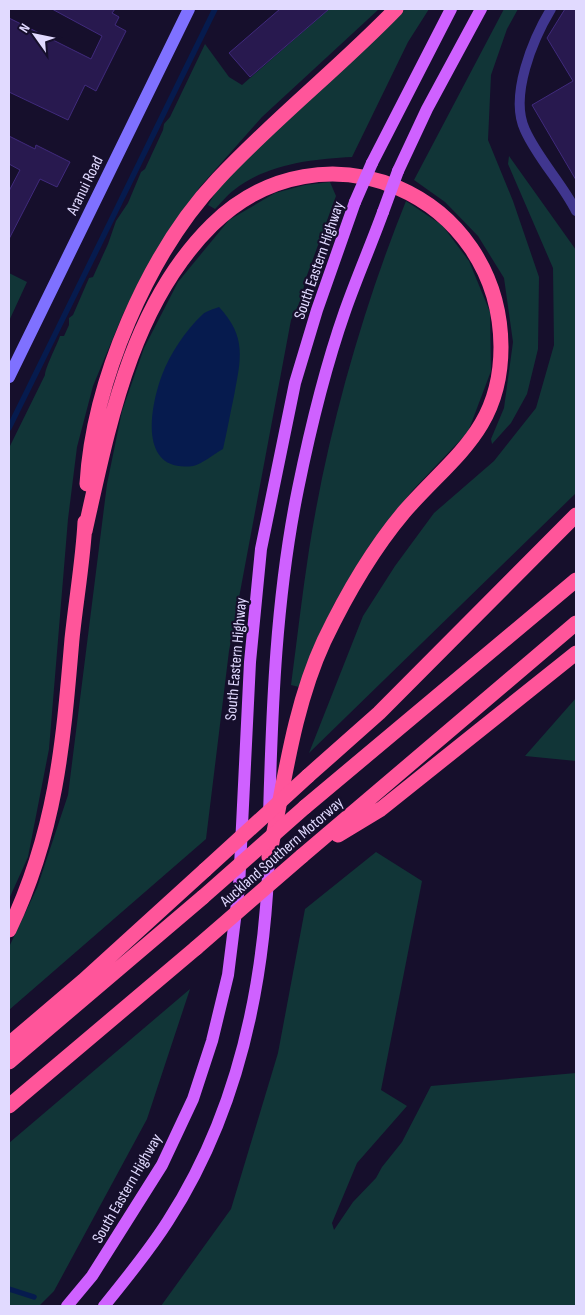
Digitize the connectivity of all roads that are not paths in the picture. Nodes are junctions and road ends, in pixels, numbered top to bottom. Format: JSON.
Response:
{"nodes":[{"id":1,"x":189,"y":9,"type":"edge"},
{"id":2,"x":396,"y":9,"type":"edge"},
{"id":3,"x":451,"y":9,"type":"edge"},
{"id":4,"x":481,"y":9,"type":"edge"},
{"id":5,"x":550,"y":9,"type":"edge"},
{"id":6,"x":575,"y":205,"type":"edge"},
{"id":7,"x":9,"y":377,"type":"edge"},
{"id":8,"x":576,"y":515,"type":"edge"},
{"id":9,"x":85,"y":531,"type":"junction"},
{"id":10,"x":576,"y":580,"type":"edge"},
{"id":11,"x":576,"y":623,"type":"edge"},
{"id":12,"x":576,"y":653,"type":"edge"},
{"id":13,"x":302,"y":856,"type":"junction"},
{"id":14,"x":269,"y":857,"type":"junction"},
{"id":15,"x":9,"y":930,"type":"edge"},
{"id":16,"x":9,"y":1044,"type":"edge"},
{"id":17,"x":9,"y":1062,"type":"edge"},
{"id":18,"x":9,"y":1106,"type":"edge"},
{"id":19,"x":67,"y":1306,"type":"edge"},
{"id":20,"x":104,"y":1306,"type":"edge"}],
"edges":[{"from":1,"to":7,"type":"street","name":"Aranui Road"},
{"from":2,"to":9,"type":"highway"},
{"from":3,"to":19,"type":"main road","name":"South Eastern Highway","bridge":true},
{"from":4,"to":14,"type":"main road","bridge":true},
{"from":5,"to":6,"type":"lane"},
{"from":8,"to":16,"type":"highway","bridge":true},
{"from":9,"to":14,"type":"highway"},
{"from":9,"to":15,"type":"highway"},
{"from":10,"to":17,"type":"highway","name":"Auckland Southern Motorway","bridge":true},
{"from":11,"to":13,"type":"highway","name":"Auckland Southern Motorway"},
{"from":12,"to":13,"type":"highway"},
{"from":13,"to":18,"type":"highway","name":"Auckland Southern Motorway","bridge":true},
{"from":14,"to":20,"type":"main road"}]}
